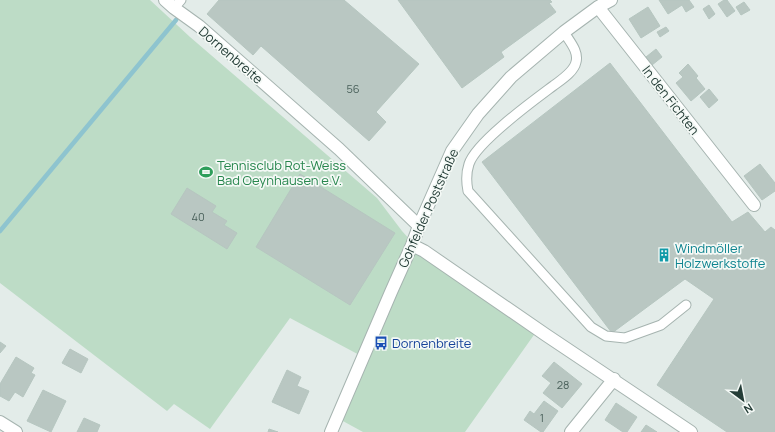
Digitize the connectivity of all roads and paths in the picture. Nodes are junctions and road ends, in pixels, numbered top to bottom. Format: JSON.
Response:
{"nodes":[{"id":1,"x":612,"y":0,"type":"edge"},
{"id":2,"x":173,"y":3,"type":"edge"},
{"id":3,"x":595,"y":4,"type":"edge"},
{"id":4,"x":564,"y":32,"type":"junction"},
{"id":5,"x":754,"y":205,"type":"dead end"},
{"id":6,"x":419,"y":226,"type":"junction"},
{"id":7,"x":412,"y":245,"type":"junction"},
{"id":8,"x":686,"y":305,"type":"dead end"},
{"id":9,"x":614,"y":379,"type":"junction"},
{"id":10,"x":0,"y":422,"type":"edge"},
{"id":11,"x":16,"y":432,"type":"edge"},
{"id":12,"x":331,"y":432,"type":"edge"},
{"id":13,"x":571,"y":432,"type":"edge"},
{"id":14,"x":691,"y":432,"type":"edge"}],
"edges":[{"from":1,"to":3,"type":"street"},
{"from":2,"to":6,"type":"street","name":"Dornenbreite"},
{"from":3,"to":4,"type":"street","name":"Gohfelder Poststraße"},
{"from":3,"to":5,"type":"street","name":"In den Fichten"},
{"from":4,"to":6,"type":"street","name":"Gohfelder Poststraße"},
{"from":4,"to":8,"type":"lane"},
{"from":6,"to":7,"type":"street","name":"Gohfelder Poststraße"},
{"from":7,"to":9,"type":"street"},
{"from":7,"to":12,"type":"street","name":"Gohfelder Poststraße"},
{"from":9,"to":13,"type":"street"},
{"from":9,"to":14,"type":"street"},
{"from":10,"to":11,"type":"street"}]}
